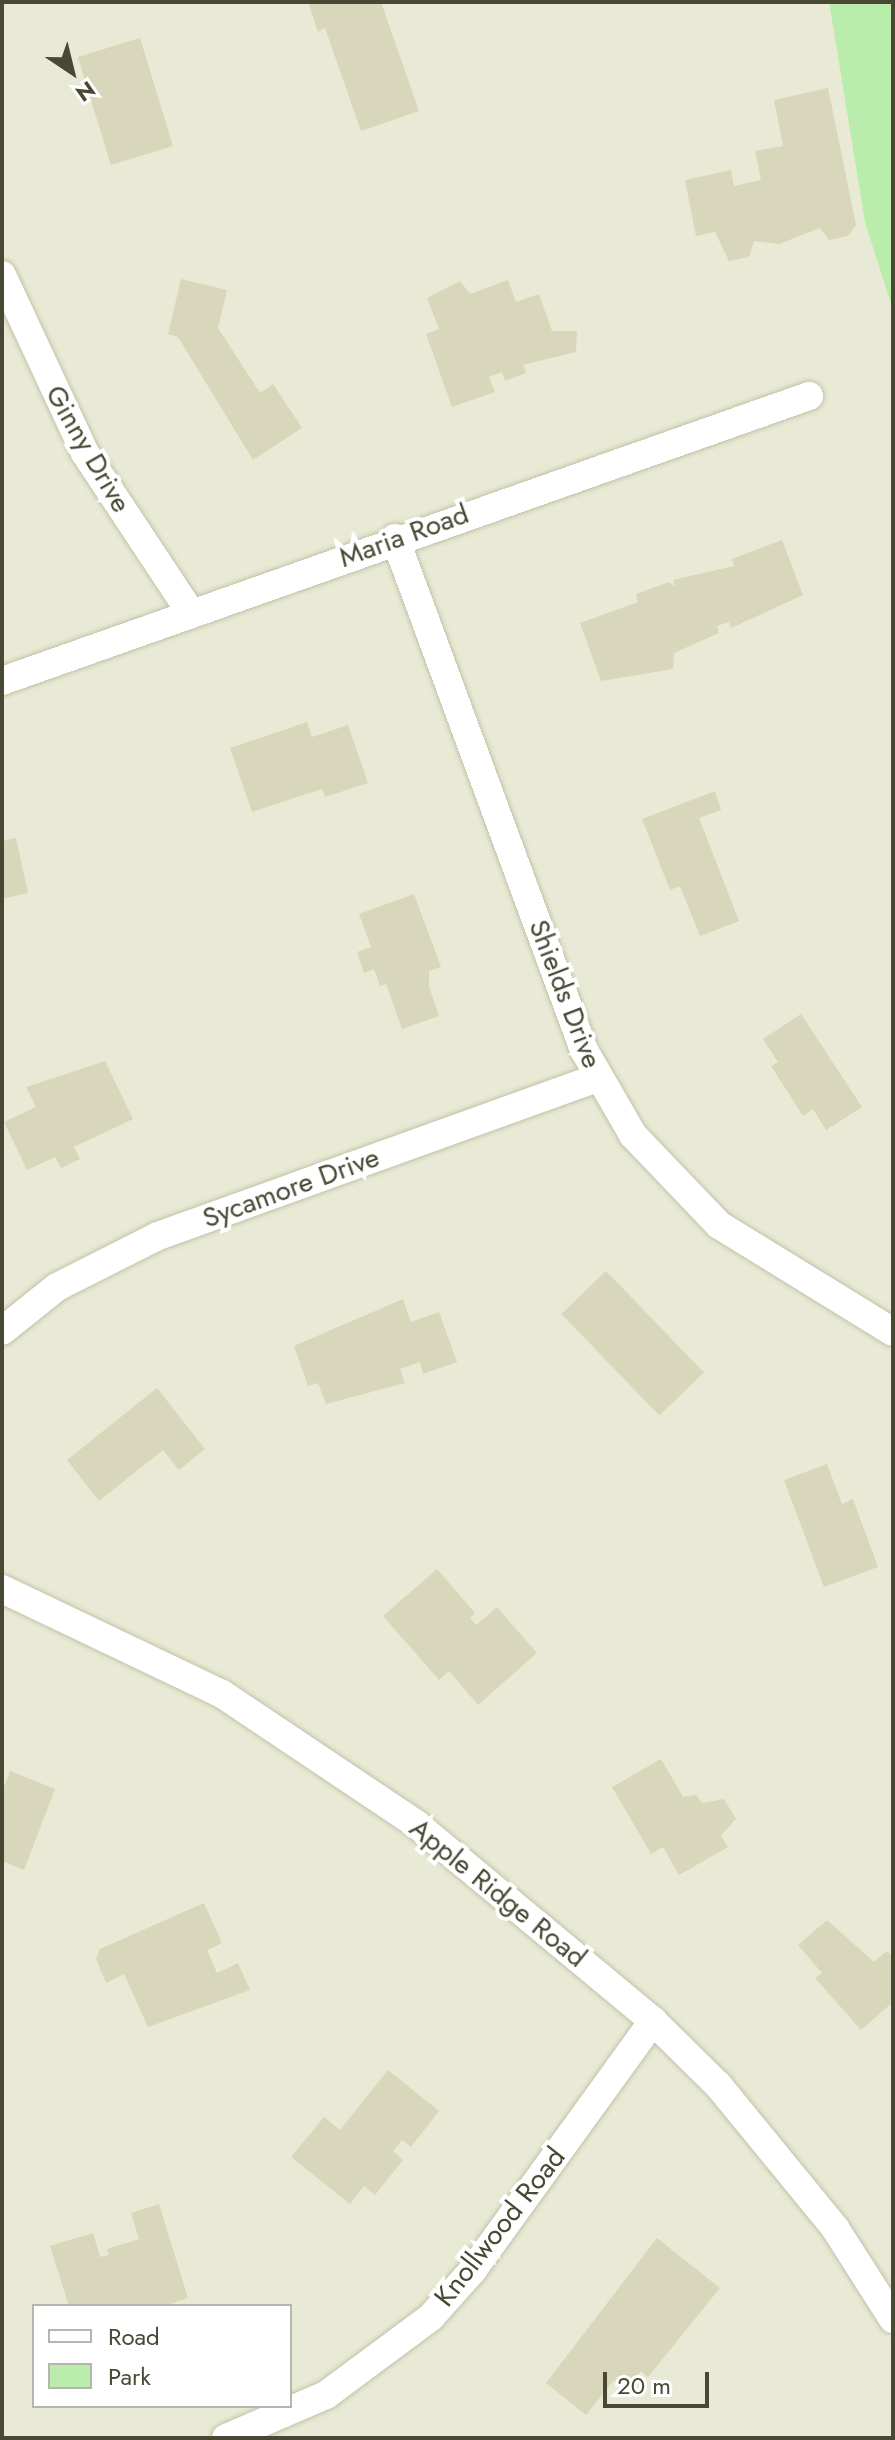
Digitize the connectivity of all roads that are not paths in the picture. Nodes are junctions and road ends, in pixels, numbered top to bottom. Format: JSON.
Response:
{"nodes":[{"id":1,"x":2,"y":275,"type":"edge"},
{"id":2,"x":809,"y":396,"type":"dead end"},
{"id":3,"x":395,"y":538,"type":"junction"},
{"id":4,"x":191,"y":613,"type":"junction"},
{"id":5,"x":2,"y":681,"type":"edge"},
{"id":6,"x":598,"y":1078,"type":"junction"},
{"id":7,"x":2,"y":1331,"type":"edge"},
{"id":8,"x":893,"y":1332,"type":"edge"},
{"id":9,"x":2,"y":1589,"type":"edge"},
{"id":10,"x":653,"y":2021,"type":"junction"},
{"id":11,"x":893,"y":2319,"type":"edge"},
{"id":12,"x":226,"y":2438,"type":"edge"}],
"edges":[{"from":1,"to":4,"type":"street","name":"Ginny Drive"},
{"from":2,"to":3,"type":"street","name":"Maria Road"},
{"from":3,"to":4,"type":"street","name":"Maria Road"},
{"from":3,"to":6,"type":"street","name":"Shields Drive"},
{"from":4,"to":5,"type":"street","name":"Maria Road"},
{"from":6,"to":7,"type":"street","name":"Sycamore Drive"},
{"from":6,"to":8,"type":"street","name":"Shields Drive"},
{"from":9,"to":10,"type":"street","name":"Apple Ridge Road"},
{"from":10,"to":11,"type":"street","name":"Apple Ridge Road"},
{"from":10,"to":12,"type":"street","name":"Knollwood Road"}]}
